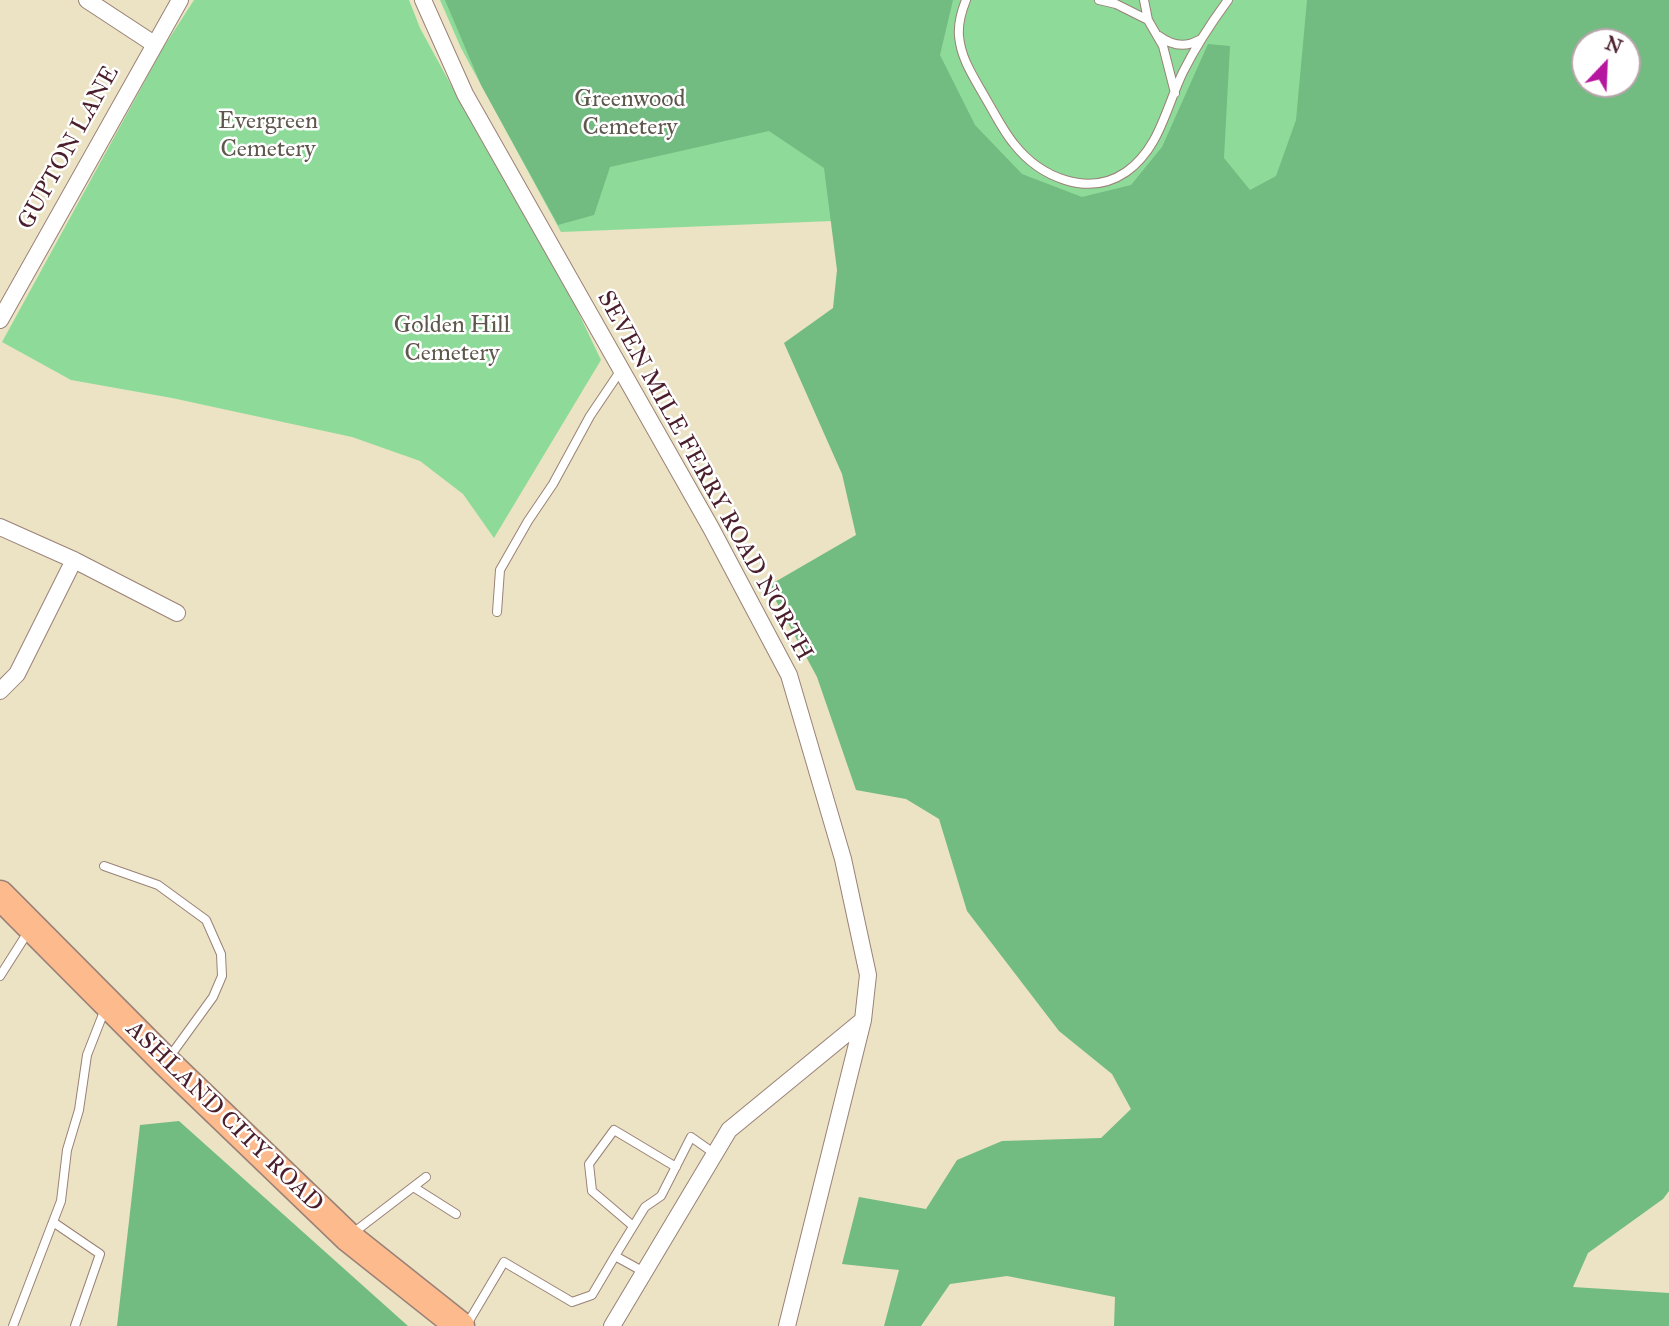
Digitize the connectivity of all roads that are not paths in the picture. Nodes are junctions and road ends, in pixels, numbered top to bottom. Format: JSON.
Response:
{"nodes":[{"id":1,"x":87,"y":0,"type":"edge"},
{"id":2,"x":180,"y":0,"type":"edge"},
{"id":3,"x":423,"y":0,"type":"edge"},
{"id":4,"x":966,"y":0,"type":"edge"},
{"id":5,"x":1099,"y":0,"type":"edge"},
{"id":6,"x":1144,"y":0,"type":"edge"},
{"id":7,"x":1228,"y":0,"type":"edge"},
{"id":8,"x":1148,"y":20,"type":"junction"},
{"id":9,"x":1156,"y":34,"type":"junction"},
{"id":10,"x":1201,"y":39,"type":"junction"},
{"id":11,"x":154,"y":44,"type":"junction"},
{"id":12,"x":1175,"y":93,"type":"junction"},
{"id":13,"x":0,"y":320,"type":"edge"},
{"id":14,"x":621,"y":370,"type":"junction"},
{"id":15,"x":0,"y":527,"type":"edge"},
{"id":16,"x":74,"y":560,"type":"junction"},
{"id":17,"x":497,"y":612,"type":"dead end"},
{"id":18,"x":177,"y":613,"type":"dead end"},
{"id":19,"x":0,"y":691,"type":"edge"},
{"id":20,"x":104,"y":866,"type":"dead end"},
{"id":21,"x":0,"y":895,"type":"edge"},
{"id":22,"x":31,"y":927,"type":"junction"},
{"id":23,"x":0,"y":976,"type":"edge"},
{"id":24,"x":107,"y":1003,"type":"junction"},
{"id":25,"x":863,"y":1020,"type":"junction"},
{"id":26,"x":166,"y":1062,"type":"junction"},
{"id":27,"x":715,"y":1154,"type":"junction"},
{"id":28,"x":676,"y":1167,"type":"junction"},
{"id":29,"x":426,"y":1177,"type":"dead end"},
{"id":30,"x":415,"y":1188,"type":"junction"},
{"id":31,"x":456,"y":1214,"type":"dead end"},
{"id":32,"x":53,"y":1222,"type":"junction"},
{"id":33,"x":633,"y":1226,"type":"junction"},
{"id":34,"x":348,"y":1237,"type":"junction"},
{"id":35,"x":615,"y":1256,"type":"junction"},
{"id":36,"x":644,"y":1272,"type":"junction"},
{"id":37,"x":13,"y":1326,"type":"edge"},
{"id":38,"x":75,"y":1326,"type":"edge"},
{"id":39,"x":460,"y":1326,"type":"edge"},
{"id":40,"x":466,"y":1326,"type":"edge"},
{"id":41,"x":612,"y":1326,"type":"edge"},
{"id":42,"x":787,"y":1326,"type":"edge"}],
"edges":[{"from":1,"to":11,"type":"street"},
{"from":2,"to":11,"type":"street","name":"GUPTON LANE"},
{"from":3,"to":14,"type":"street","name":"SEVEN MILE FERRY ROAD NORTH"},
{"from":4,"to":12,"type":"lane"},
{"from":5,"to":8,"type":"lane"},
{"from":6,"to":8,"type":"lane"},
{"from":7,"to":10,"type":"lane"},
{"from":8,"to":9,"type":"lane"},
{"from":9,"to":10,"type":"lane"},
{"from":9,"to":12,"type":"lane"},
{"from":10,"to":12,"type":"lane"},
{"from":11,"to":13,"type":"street","name":"GUPTON LANE"},
{"from":14,"to":17,"type":"lane"},
{"from":14,"to":25,"type":"street","name":"SEVEN MILE FERRY ROAD NORTH"},
{"from":15,"to":16,"type":"street"},
{"from":16,"to":18,"type":"street"},
{"from":16,"to":19,"type":"street"},
{"from":20,"to":26,"type":"lane"},
{"from":21,"to":22,"type":"highway","name":"ASHLAND CITY ROAD"},
{"from":22,"to":23,"type":"lane"},
{"from":22,"to":24,"type":"highway","name":"ASHLAND CITY ROAD"},
{"from":24,"to":26,"type":"highway","name":"ASHLAND CITY ROAD"},
{"from":24,"to":32,"type":"lane"},
{"from":25,"to":27,"type":"street"},
{"from":25,"to":42,"type":"street","name":"SEVEN MILE FERRY ROAD NORTH"},
{"from":26,"to":34,"type":"highway","name":"ASHLAND CITY ROAD"},
{"from":27,"to":28,"type":"lane"},
{"from":27,"to":36,"type":"street"},
{"from":28,"to":33,"type":"lane"},
{"from":28,"to":33,"type":"lane"},
{"from":29,"to":30,"type":"lane"},
{"from":30,"to":31,"type":"lane"},
{"from":30,"to":34,"type":"lane"},
{"from":32,"to":37,"type":"lane"},
{"from":32,"to":38,"type":"lane"},
{"from":33,"to":35,"type":"lane"},
{"from":34,"to":39,"type":"highway","name":"ASHLAND CITY ROAD"},
{"from":35,"to":36,"type":"lane"},
{"from":35,"to":40,"type":"lane"},
{"from":36,"to":41,"type":"street"}]}
